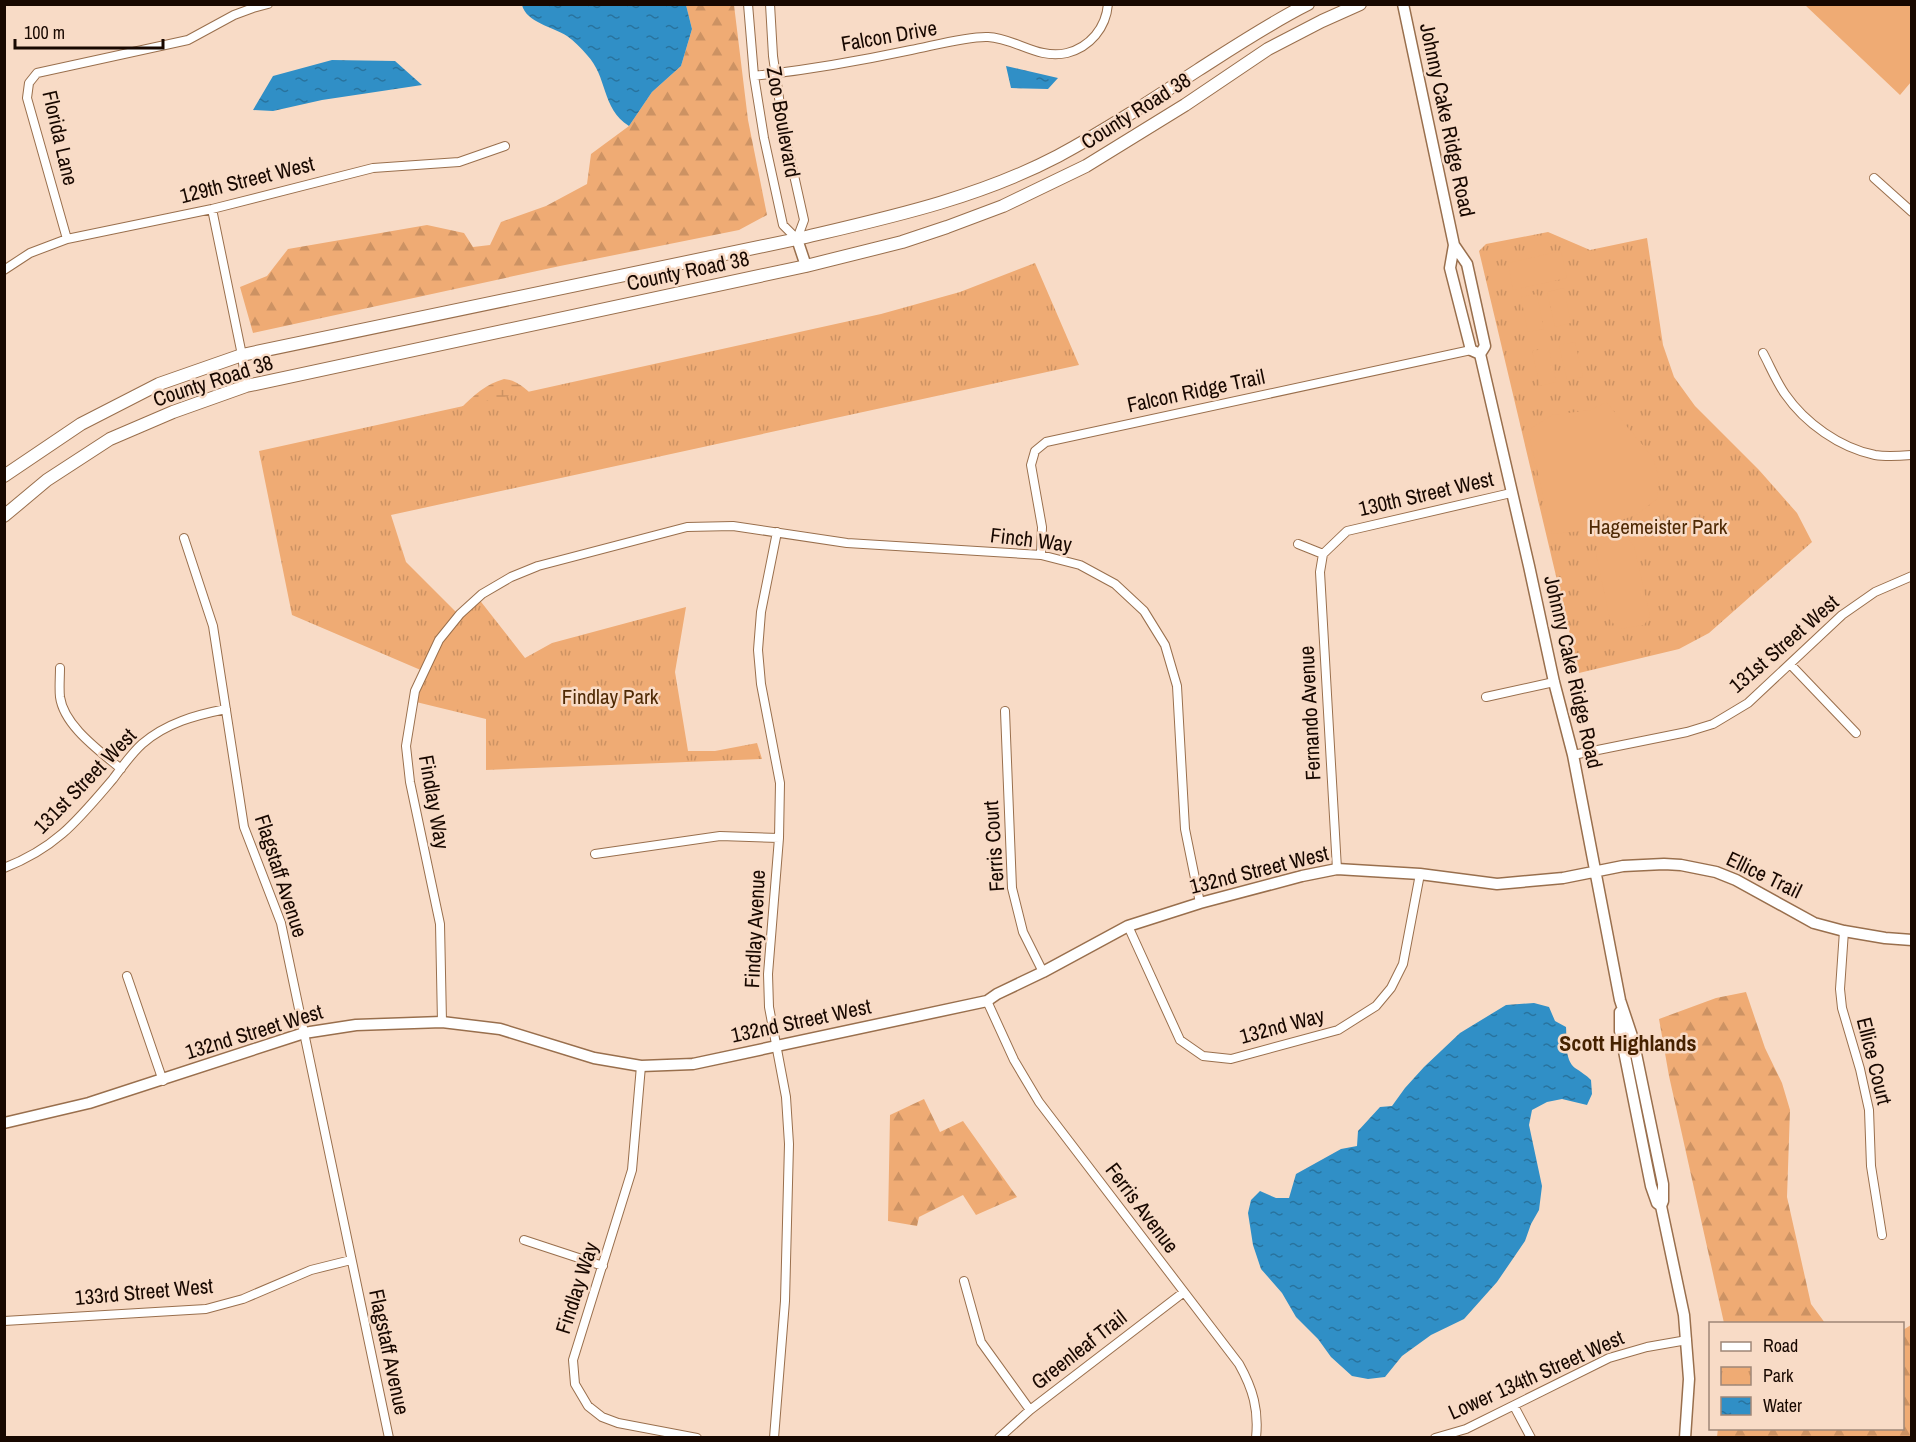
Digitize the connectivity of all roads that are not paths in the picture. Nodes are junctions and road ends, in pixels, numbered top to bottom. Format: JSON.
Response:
{"nodes":[{"id":1,"x":268,"y":4,"type":"edge"},
{"id":2,"x":748,"y":4,"type":"edge"},
{"id":3,"x":770,"y":4,"type":"edge"},
{"id":4,"x":1108,"y":4,"type":"edge"},
{"id":5,"x":1308,"y":4,"type":"edge"},
{"id":6,"x":1360,"y":4,"type":"edge"},
{"id":7,"x":1403,"y":4,"type":"edge"},
{"id":8,"x":776,"y":74,"type":"junction"},
{"id":9,"x":754,"y":76,"type":"junction"},
{"id":10,"x":505,"y":146,"type":"dead end"},
{"id":11,"x":1874,"y":178,"type":"dead end"},
{"id":12,"x":212,"y":209,"type":"junction"},
{"id":13,"x":1911,"y":212,"type":"edge"},
{"id":14,"x":67,"y":238,"type":"junction"},
{"id":15,"x":797,"y":239,"type":"junction"},
{"id":16,"x":1454,"y":244,"type":"junction"},
{"id":17,"x":806,"y":266,"type":"junction"},
{"id":18,"x":4,"y":270,"type":"edge"},
{"id":19,"x":1475,"y":352,"type":"junction"},
{"id":20,"x":1763,"y":353,"type":"dead end"},
{"id":21,"x":242,"y":355,"type":"junction"},
{"id":22,"x":246,"y":386,"type":"junction"},
{"id":23,"x":1911,"y":455,"type":"edge"},
{"id":24,"x":4,"y":476,"type":"edge"},
{"id":25,"x":1511,"y":493,"type":"junction"},
{"id":26,"x":4,"y":516,"type":"edge"},
{"id":27,"x":777,"y":532,"type":"junction"},
{"id":28,"x":184,"y":538,"type":"dead end"},
{"id":29,"x":1298,"y":544,"type":"dead end"},
{"id":30,"x":1323,"y":554,"type":"junction"},
{"id":31,"x":1041,"y":555,"type":"junction"},
{"id":32,"x":1911,"y":576,"type":"edge"},
{"id":33,"x":1790,"y":664,"type":"junction"},
{"id":34,"x":60,"y":668,"type":"dead end"},
{"id":35,"x":1554,"y":682,"type":"junction"},
{"id":36,"x":1486,"y":697,"type":"dead end"},
{"id":37,"x":226,"y":709,"type":"junction"},
{"id":38,"x":1005,"y":711,"type":"dead end"},
{"id":39,"x":1856,"y":733,"type":"dead end"},
{"id":40,"x":1573,"y":755,"type":"junction"},
{"id":41,"x":121,"y":769,"type":"junction"},
{"id":42,"x":779,"y":838,"type":"junction"},
{"id":43,"x":595,"y":854,"type":"dead end"},
{"id":44,"x":4,"y":868,"type":"edge"},
{"id":45,"x":1337,"y":869,"type":"junction"},
{"id":46,"x":1596,"y":871,"type":"junction"},
{"id":47,"x":1420,"y":874,"type":"junction"},
{"id":48,"x":1200,"y":903,"type":"junction"},
{"id":49,"x":1128,"y":926,"type":"junction"},
{"id":50,"x":1844,"y":931,"type":"junction"},
{"id":51,"x":1911,"y":939,"type":"edge"},
{"id":52,"x":1043,"y":972,"type":"junction"},
{"id":53,"x":127,"y":976,"type":"dead end"},
{"id":54,"x":1620,"y":1000,"type":"junction"},
{"id":55,"x":987,"y":1001,"type":"junction"},
{"id":56,"x":441,"y":1022,"type":"junction"},
{"id":57,"x":304,"y":1033,"type":"junction"},
{"id":58,"x":777,"y":1046,"type":"junction"},
{"id":59,"x":641,"y":1066,"type":"junction"},
{"id":60,"x":163,"y":1081,"type":"junction"},
{"id":61,"x":4,"y":1123,"type":"edge"},
{"id":62,"x":1661,"y":1204,"type":"junction"},
{"id":63,"x":1882,"y":1235,"type":"dead end"},
{"id":64,"x":525,"y":1240,"type":"dead end"},
{"id":65,"x":351,"y":1260,"type":"junction"},
{"id":66,"x":603,"y":1266,"type":"junction"},
{"id":67,"x":964,"y":1281,"type":"dead end"},
{"id":68,"x":1184,"y":1292,"type":"junction"},
{"id":69,"x":4,"y":1321,"type":"edge"},
{"id":70,"x":1687,"y":1340,"type":"junction"},
{"id":71,"x":1514,"y":1406,"type":"junction"},
{"id":72,"x":1030,"y":1410,"type":"junction"},
{"id":73,"x":388,"y":1437,"type":"edge"},
{"id":74,"x":697,"y":1437,"type":"edge"},
{"id":75,"x":774,"y":1437,"type":"edge"},
{"id":76,"x":999,"y":1437,"type":"edge"},
{"id":77,"x":1257,"y":1437,"type":"edge"},
{"id":78,"x":1435,"y":1437,"type":"edge"},
{"id":79,"x":1531,"y":1437,"type":"edge"},
{"id":80,"x":1685,"y":1437,"type":"edge"}],
"edges":[{"from":1,"to":14,"type":"street","name":"Florida Lane"},
{"from":2,"to":9,"type":"street","name":"Zoo Boulevard"},
{"from":3,"to":8,"type":"street"},
{"from":4,"to":8,"type":"street","name":"Falcon Drive"},
{"from":5,"to":15,"type":"main road","name":"County Road 38"},
{"from":6,"to":17,"type":"main road","name":"County Road 38"},
{"from":7,"to":16,"type":"street","name":"Johnny Cake Ridge Road"},
{"from":8,"to":9,"type":"street","name":"Falcon Drive"},
{"from":8,"to":15,"type":"street"},
{"from":9,"to":15,"type":"street","name":"Zoo Boulevard"},
{"from":10,"to":12,"type":"street","name":"129th Street West"},
{"from":11,"to":13,"type":"street"},
{"from":12,"to":14,"type":"street","name":"129th Street West"},
{"from":12,"to":21,"type":"street"},
{"from":14,"to":18,"type":"street","name":"129th Street West"},
{"from":15,"to":17,"type":"street","name":"Zoo Boulevard"},
{"from":15,"to":21,"type":"main road","name":"County Road 38"},
{"from":16,"to":19,"type":"street"},
{"from":16,"to":19,"type":"street"},
{"from":17,"to":22,"type":"main road","name":"County Road 38"},
{"from":19,"to":25,"type":"street","name":"Johnny Cake Ridge Road"},
{"from":19,"to":31,"type":"street","name":"Falcon Ridge Trail"},
{"from":20,"to":23,"type":"street"},
{"from":21,"to":22,"type":"street"},
{"from":21,"to":24,"type":"main road","name":"County Road 38"},
{"from":22,"to":26,"type":"main road","name":"County Road 38"},
{"from":25,"to":30,"type":"street","name":"130th Street West"},
{"from":25,"to":35,"type":"street","name":"Johnny Cake Ridge Road"},
{"from":27,"to":31,"type":"street","name":"Finch Way"},
{"from":27,"to":42,"type":"street","name":"Findlay Avenue"},
{"from":27,"to":56,"type":"street","name":"Findlay Way"},
{"from":28,"to":37,"type":"street","name":"Flagstaff Avenue"},
{"from":29,"to":30,"type":"street"},
{"from":30,"to":45,"type":"street","name":"Fernando Avenue"},
{"from":31,"to":48,"type":"street","name":"Finch Way"},
{"from":32,"to":33,"type":"street","name":"131st Street West"},
{"from":33,"to":39,"type":"street"},
{"from":33,"to":40,"type":"street","name":"131st Street West"},
{"from":34,"to":41,"type":"street"},
{"from":35,"to":36,"type":"street"},
{"from":35,"to":40,"type":"street","name":"Johnny Cake Ridge Road"},
{"from":37,"to":41,"type":"street","name":"131st Street West"},
{"from":37,"to":57,"type":"street","name":"Flagstaff Avenue"},
{"from":38,"to":52,"type":"street","name":"Ferris Court"},
{"from":40,"to":46,"type":"street","name":"Johnny Cake Ridge Road"},
{"from":41,"to":44,"type":"street","name":"131st Street West"},
{"from":42,"to":43,"type":"street"},
{"from":42,"to":58,"type":"street","name":"Findlay Avenue"},
{"from":45,"to":47,"type":"street","name":"132nd Street West"},
{"from":45,"to":48,"type":"street","name":"132nd Street West"},
{"from":46,"to":47,"type":"street","name":"132nd Street West"},
{"from":46,"to":50,"type":"street","name":"Ellice Trail"},
{"from":46,"to":54,"type":"street","name":"Johnny Cake Ridge Road"},
{"from":47,"to":49,"type":"street","name":"132nd Way"},
{"from":48,"to":49,"type":"street","name":"132nd Street West"},
{"from":49,"to":52,"type":"street","name":"132nd Street West"},
{"from":50,"to":51,"type":"street","name":"Ellice Trail"},
{"from":50,"to":63,"type":"street","name":"Ellice Court"},
{"from":52,"to":55,"type":"street","name":"132nd Street West"},
{"from":53,"to":60,"type":"street"},
{"from":54,"to":62,"type":"street","name":"Johnny Cake Ridge Road"},
{"from":54,"to":62,"type":"street","name":"Johnny Cake Ridge Road"},
{"from":55,"to":58,"type":"street","name":"132nd Street West"},
{"from":55,"to":68,"type":"street","name":"Ferris Avenue"},
{"from":56,"to":57,"type":"street","name":"132nd Street West"},
{"from":56,"to":59,"type":"street","name":"132nd Street West"},
{"from":57,"to":60,"type":"street","name":"132nd Street West"},
{"from":57,"to":65,"type":"street","name":"Flagstaff Avenue"},
{"from":58,"to":59,"type":"street","name":"132nd Street West"},
{"from":58,"to":75,"type":"street","name":"Findlay Avenue"},
{"from":59,"to":66,"type":"street","name":"Findlay Way"},
{"from":60,"to":61,"type":"street","name":"132nd Street West"},
{"from":62,"to":70,"type":"street","name":"Johnny Cake Ridge Road"},
{"from":64,"to":66,"type":"street"},
{"from":65,"to":69,"type":"street","name":"133rd Street West"},
{"from":65,"to":73,"type":"street","name":"Flagstaff Avenue"},
{"from":66,"to":74,"type":"street","name":"Findlay Way"},
{"from":67,"to":72,"type":"street"},
{"from":68,"to":72,"type":"street","name":"Greenleaf Trail"},
{"from":68,"to":77,"type":"street","name":"Ferris Avenue"},
{"from":70,"to":71,"type":"street","name":"Lower 134th Street West"},
{"from":70,"to":80,"type":"street","name":"Johnny Cake Ridge Road"},
{"from":71,"to":78,"type":"street","name":"Lower 134th Street West"},
{"from":71,"to":79,"type":"street"},
{"from":72,"to":76,"type":"street","name":"Greenleaf Trail"}]}
